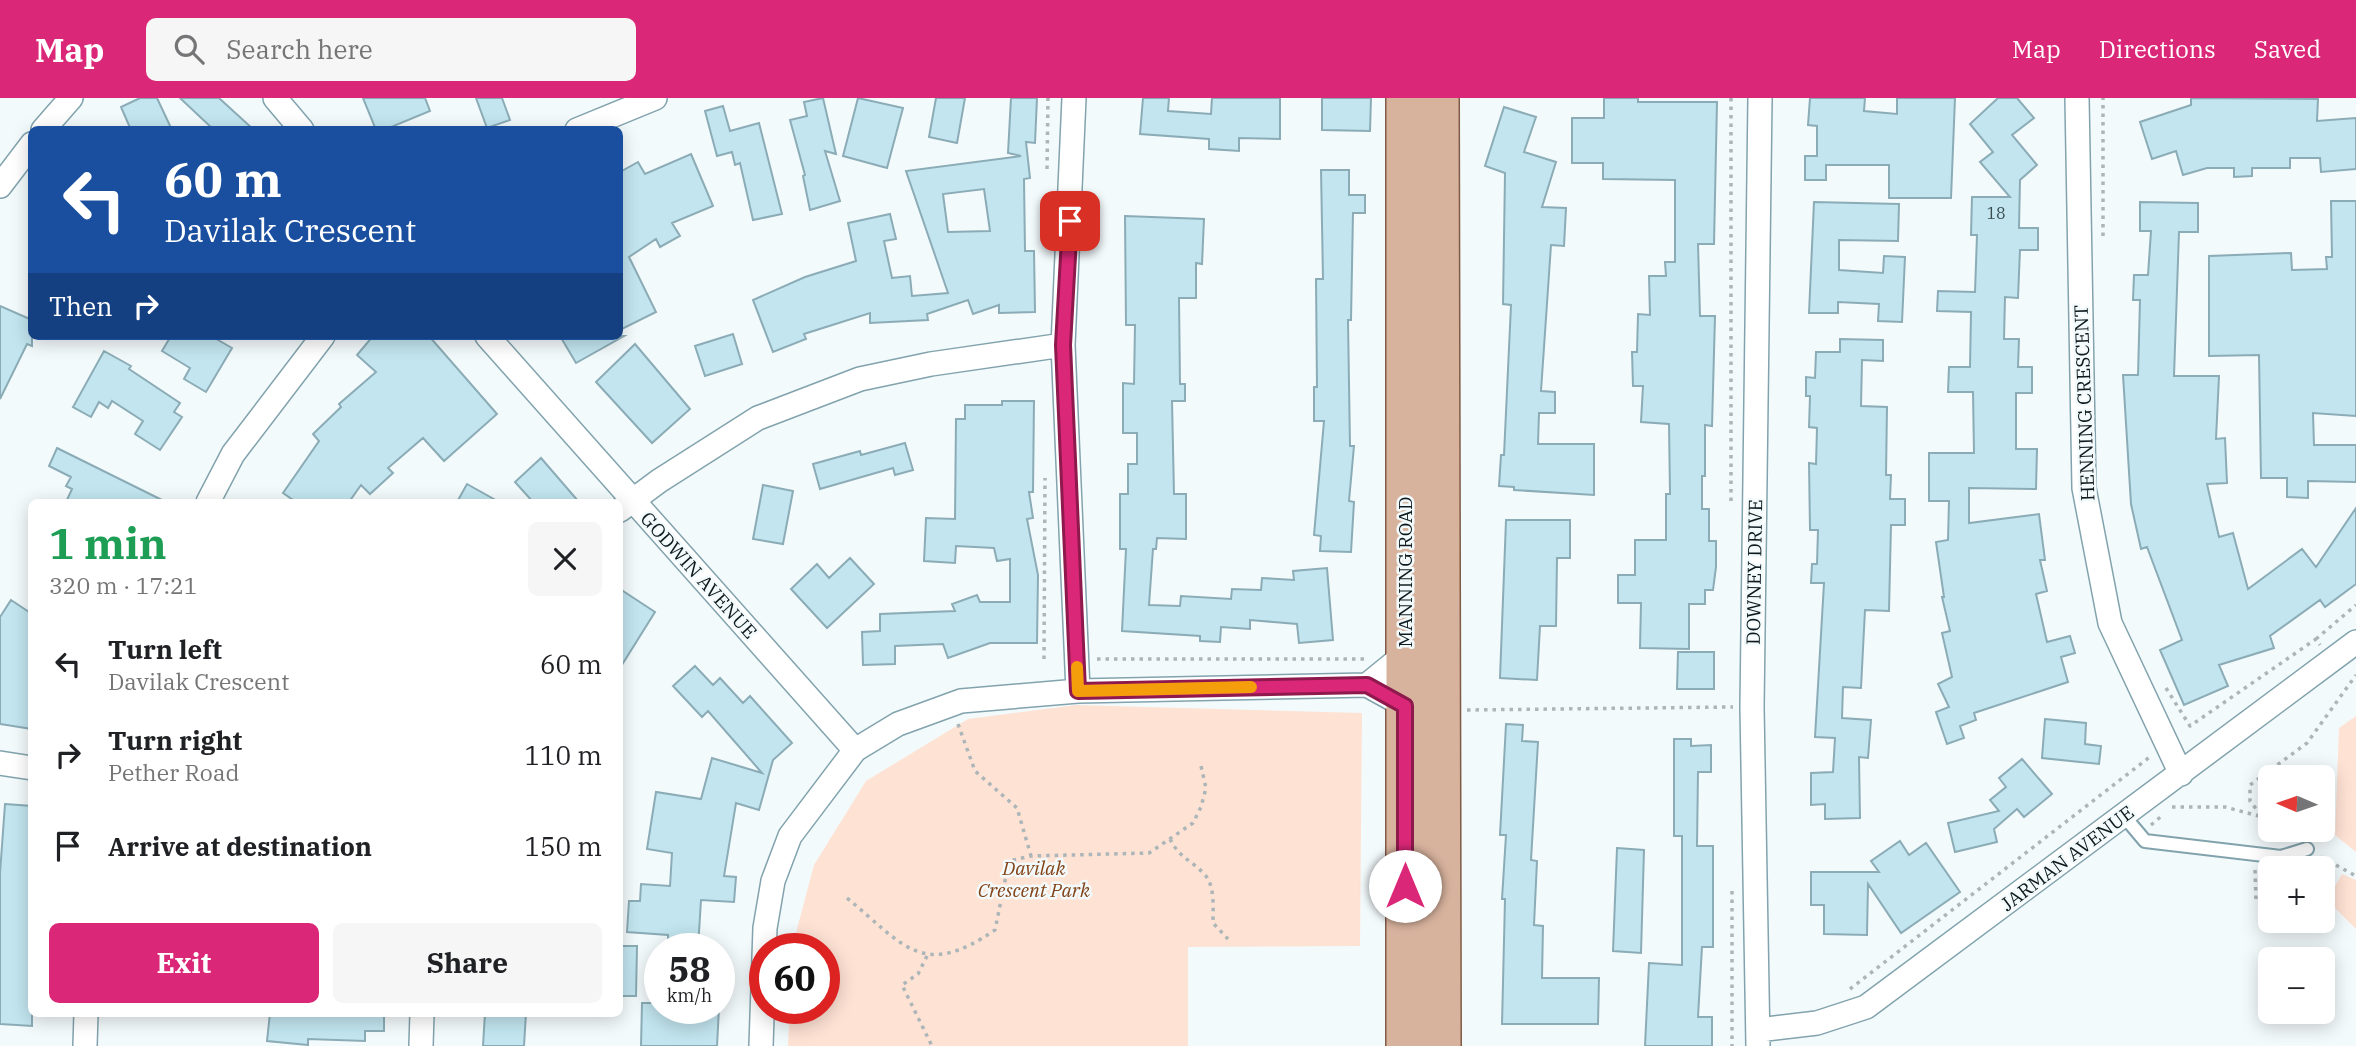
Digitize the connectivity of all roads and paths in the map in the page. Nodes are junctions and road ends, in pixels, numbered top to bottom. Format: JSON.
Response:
{"nodes":[{"id":1,"x":71,"y":98,"type":"edge"},
{"id":2,"x":275,"y":98,"type":"edge"},
{"id":3,"x":655,"y":98,"type":"edge"},
{"id":4,"x":1074,"y":98,"type":"edge"},
{"id":5,"x":1405,"y":98,"type":"edge"},
{"id":6,"x":1440,"y":98,"type":"edge"},
{"id":7,"x":1760,"y":98,"type":"edge"},
{"id":8,"x":2077,"y":98,"type":"edge"},
{"id":9,"x":2103,"y":98,"type":"edge"},
{"id":10,"x":46,"y":126,"type":"edge"},
{"id":11,"x":299,"y":126,"type":"edge"},
{"id":12,"x":588,"y":126,"type":"edge"},
{"id":13,"x":28,"y":149,"type":"edge"},
{"id":14,"x":0,"y":186,"type":"edge"},
{"id":15,"x":2103,"y":246,"type":"dead end"},
{"id":16,"x":320,"y":340,"type":"edge"},
{"id":17,"x":490,"y":340,"type":"edge"},
{"id":18,"x":1063,"y":345,"type":"junction"},
{"id":19,"x":210,"y":499,"type":"edge"},
{"id":20,"x":620,"y":499,"type":"edge"},
{"id":21,"x":625,"y":505,"type":"edge"},
{"id":22,"x":2356,"y":605,"type":"edge"},
{"id":23,"x":2316,"y":639,"type":"junction"},
{"id":24,"x":2356,"y":642,"type":"edge"},
{"id":25,"x":1390,"y":657,"type":"junction"},
{"id":26,"x":1077,"y":659,"type":"junction"},
{"id":27,"x":2332,"y":661,"type":"junction"},
{"id":28,"x":2356,"y":675,"type":"edge"},
{"id":29,"x":2161,"y":677,"type":"dead end"},
{"id":30,"x":1367,"y":685,"type":"junction"},
{"id":31,"x":1078,"y":691,"type":"junction"},
{"id":32,"x":951,"y":705,"type":"junction"},
{"id":33,"x":1405,"y":706,"type":"junction"},
{"id":34,"x":1752,"y":706,"type":"junction"},
{"id":35,"x":1462,"y":710,"type":"dead end"},
{"id":36,"x":2190,"y":726,"type":"junction"},
{"id":37,"x":2167,"y":744,"type":"junction"},
{"id":38,"x":855,"y":750,"type":"junction"},
{"id":39,"x":0,"y":763,"type":"edge"},
{"id":40,"x":2277,"y":765,"type":"edge"},
{"id":41,"x":1200,"y":766,"type":"dead end"},
{"id":42,"x":28,"y":767,"type":"edge"},
{"id":43,"x":2181,"y":774,"type":"junction"},
{"id":44,"x":2258,"y":779,"type":"edge"},
{"id":45,"x":2258,"y":812,"type":"edge"},
{"id":46,"x":2258,"y":815,"type":"edge"},
{"id":47,"x":2124,"y":816,"type":"junction"},
{"id":48,"x":2140,"y":835,"type":"junction"},
{"id":49,"x":1170,"y":839,"type":"junction"},
{"id":50,"x":2307,"y":849,"type":"dead end"},
{"id":51,"x":2258,"y":854,"type":"junction"},
{"id":52,"x":1031,"y":856,"type":"junction"},
{"id":53,"x":847,"y":898,"type":"dead end"},
{"id":54,"x":2258,"y":902,"type":"edge"},
{"id":55,"x":1228,"y":939,"type":"dead end"},
{"id":56,"x":927,"y":956,"type":"junction"},
{"id":57,"x":1846,"y":991,"type":"dead end"},
{"id":58,"x":86,"y":1017,"type":"edge"},
{"id":59,"x":422,"y":1017,"type":"edge"},
{"id":60,"x":1758,"y":1038,"type":"edge"},
{"id":61,"x":85,"y":1046,"type":"edge"},
{"id":62,"x":421,"y":1046,"type":"edge"},
{"id":63,"x":761,"y":1046,"type":"edge"},
{"id":64,"x":932,"y":1046,"type":"edge"},
{"id":65,"x":1405,"y":1046,"type":"edge"},
{"id":66,"x":1442,"y":1046,"type":"edge"}],
"edges":[{"from":1,"to":10,"type":"street"},
{"from":2,"to":11,"type":"street"},
{"from":3,"to":12,"type":"street"},
{"from":4,"to":18,"type":"street"},
{"from":5,"to":25,"type":"main road","name":"MANNING ROAD"},
{"from":6,"to":66,"type":"main road","name":"MANNING ROAD"},
{"from":7,"to":34,"type":"street","name":"DOWNEY DRIVE"},
{"from":8,"to":37,"type":"street","name":"HENNING CRESCENT"},
{"from":9,"to":15,"type":"path"},
{"from":13,"to":14,"type":"street"},
{"from":16,"to":19,"type":"street"},
{"from":17,"to":20,"type":"street","name":"GODWIN AVENUE"},
{"from":18,"to":21,"type":"street"},
{"from":18,"to":26,"type":"street"},
{"from":21,"to":38,"type":"street","name":"GODWIN AVENUE"},
{"from":22,"to":23,"type":"path"},
{"from":23,"to":27,"type":"path"},
{"from":23,"to":36,"type":"path"},
{"from":24,"to":27,"type":"street","name":"JARMAN AVENUE"},
{"from":25,"to":26,"type":"path"},
{"from":25,"to":30,"type":"street"},
{"from":25,"to":33,"type":"main road","name":"MANNING ROAD"},
{"from":26,"to":31,"type":"street"},
{"from":27,"to":43,"type":"street","name":"JARMAN AVENUE"},
{"from":28,"to":40,"type":"path"},
{"from":29,"to":36,"type":"path"},
{"from":30,"to":31,"type":"street"},
{"from":30,"to":33,"type":"street"},
{"from":31,"to":32,"type":"street"},
{"from":32,"to":38,"type":"street"},
{"from":32,"to":52,"type":"path"},
{"from":33,"to":65,"type":"main road","name":"MANNING ROAD"},
{"from":34,"to":35,"type":"path"},
{"from":34,"to":60,"type":"street","name":"DOWNEY DRIVE"},
{"from":36,"to":37,"type":"path"},
{"from":37,"to":43,"type":"street","name":"HENNING CRESCENT"},
{"from":37,"to":57,"type":"path"},
{"from":38,"to":63,"type":"street"},
{"from":39,"to":42,"type":"street"},
{"from":41,"to":49,"type":"path"},
{"from":43,"to":47,"type":"street","name":"JARMAN AVENUE"},
{"from":44,"to":45,"type":"path"},
{"from":46,"to":48,"type":"path"},
{"from":47,"to":48,"type":"lane"},
{"from":47,"to":60,"type":"street","name":"JARMAN AVENUE"},
{"from":48,"to":51,"type":"lane"},
{"from":49,"to":52,"type":"path"},
{"from":49,"to":55,"type":"path"},
{"from":50,"to":51,"type":"lane"},
{"from":51,"to":54,"type":"path"},
{"from":52,"to":56,"type":"path"},
{"from":53,"to":56,"type":"path"},
{"from":56,"to":64,"type":"path"},
{"from":58,"to":61,"type":"street"},
{"from":59,"to":62,"type":"street"}]}
